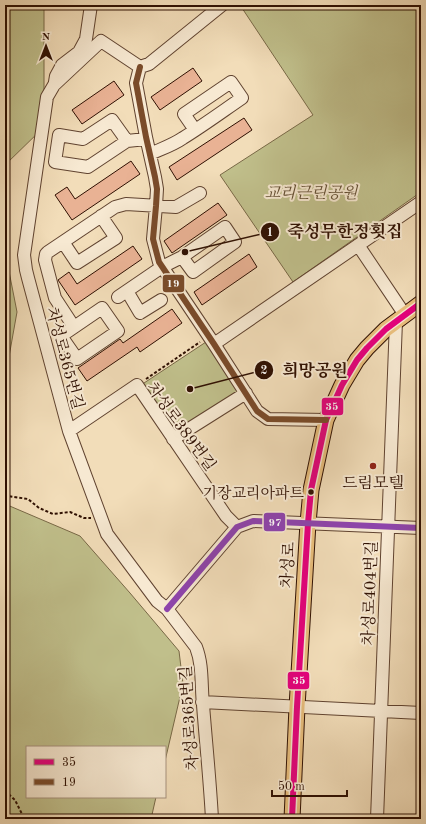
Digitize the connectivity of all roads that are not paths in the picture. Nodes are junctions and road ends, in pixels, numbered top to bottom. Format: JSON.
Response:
{"nodes":[{"id":1,"x":91,"y":5,"type":"edge"},
{"id":2,"x":222,"y":5,"type":"edge"},
{"id":3,"x":140,"y":67,"type":"junction"},
{"id":4,"x":54,"y":85,"type":"junction"},
{"id":5,"x":195,"y":130,"type":"junction"},
{"id":6,"x":146,"y":139,"type":"junction"},
{"id":7,"x":127,"y":142,"type":"junction"},
{"id":8,"x":150,"y":154,"type":"junction"},
{"id":9,"x":200,"y":193,"type":"dead end"},
{"id":10,"x":421,"y":202,"type":"edge"},
{"id":11,"x":156,"y":206,"type":"junction"},
{"id":12,"x":101,"y":216,"type":"junction"},
{"id":13,"x":63,"y":242,"type":"junction"},
{"id":14,"x":358,"y":245,"type":"junction"},
{"id":15,"x":182,"y":257,"type":"dead end"},
{"id":16,"x":162,"y":268,"type":"junction"},
{"id":17,"x":161,"y":300,"type":"dead end"},
{"id":18,"x":421,"y":303,"type":"edge"},
{"id":19,"x":400,"y":318,"type":"junction"},
{"id":20,"x":74,"y":327,"type":"junction"},
{"id":21,"x":212,"y":340,"type":"junction"},
{"id":22,"x":246,"y":394,"type":"junction"},
{"id":23,"x":326,"y":420,"type":"junction"},
{"id":24,"x":69,"y":431,"type":"junction"},
{"id":25,"x":173,"y":439,"type":"junction"},
{"id":26,"x":308,"y":523,"type":"junction"},
{"id":27,"x":237,"y":527,"type":"junction"},
{"id":28,"x":388,"y":527,"type":"junction"},
{"id":29,"x":421,"y":528,"type":"edge"},
{"id":30,"x":167,"y":609,"type":"junction"},
{"id":31,"x":202,"y":702,"type":"junction"},
{"id":32,"x":297,"y":707,"type":"junction"},
{"id":33,"x":381,"y":711,"type":"junction"},
{"id":34,"x":421,"y":714,"type":"edge"},
{"id":35,"x":212,"y":819,"type":"edge"},
{"id":36,"x":292,"y":819,"type":"edge"},
{"id":37,"x":377,"y":819,"type":"edge"}],
"edges":[{"from":1,"to":4,"type":"street"},
{"from":2,"to":3,"type":"street"},
{"from":3,"to":4,"type":"street","name":"차성로365번길"},
{"from":3,"to":6,"type":"street"},
{"from":4,"to":24,"type":"street","name":"차성로365번길"},
{"from":5,"to":5,"type":"street"},
{"from":5,"to":8,"type":"street"},
{"from":6,"to":7,"type":"street"},
{"from":6,"to":8,"type":"street"},
{"from":7,"to":7,"type":"street"},
{"from":8,"to":11,"type":"street"},
{"from":9,"to":11,"type":"street"},
{"from":10,"to":14,"type":"street"},
{"from":11,"to":12,"type":"street"},
{"from":11,"to":16,"type":"street"},
{"from":12,"to":13,"type":"street"},
{"from":12,"to":13,"type":"street"},
{"from":13,"to":20,"type":"street"},
{"from":14,"to":19,"type":"street"},
{"from":14,"to":21,"type":"street"},
{"from":15,"to":16,"type":"street"},
{"from":16,"to":17,"type":"street"},
{"from":16,"to":21,"type":"street"},
{"from":18,"to":19,"type":"main road","name":"차성로"},
{"from":19,"to":23,"type":"main road","name":"차성로"},
{"from":19,"to":28,"type":"street","name":"차성로404번길"},
{"from":20,"to":20,"type":"street"},
{"from":21,"to":22,"type":"street"},
{"from":22,"to":23,"type":"street"},
{"from":22,"to":25,"type":"street"},
{"from":23,"to":26,"type":"main road","name":"차성로"},
{"from":24,"to":25,"type":"street","name":"차성로389번길"},
{"from":24,"to":30,"type":"street","name":"차성로365번길"},
{"from":25,"to":27,"type":"street","name":"차성로389번길"},
{"from":26,"to":27,"type":"street"},
{"from":26,"to":28,"type":"street"},
{"from":26,"to":32,"type":"main road","name":"차성로"},
{"from":27,"to":30,"type":"street"},
{"from":28,"to":29,"type":"street"},
{"from":28,"to":33,"type":"street","name":"차성로404번길"},
{"from":30,"to":31,"type":"street","name":"차성로365번길"},
{"from":31,"to":32,"type":"street"},
{"from":31,"to":35,"type":"street","name":"차성로365번길"},
{"from":32,"to":33,"type":"street"},
{"from":32,"to":36,"type":"main road","name":"차성로"},
{"from":33,"to":34,"type":"street"},
{"from":33,"to":37,"type":"street","name":"차성로404번길"}]}
